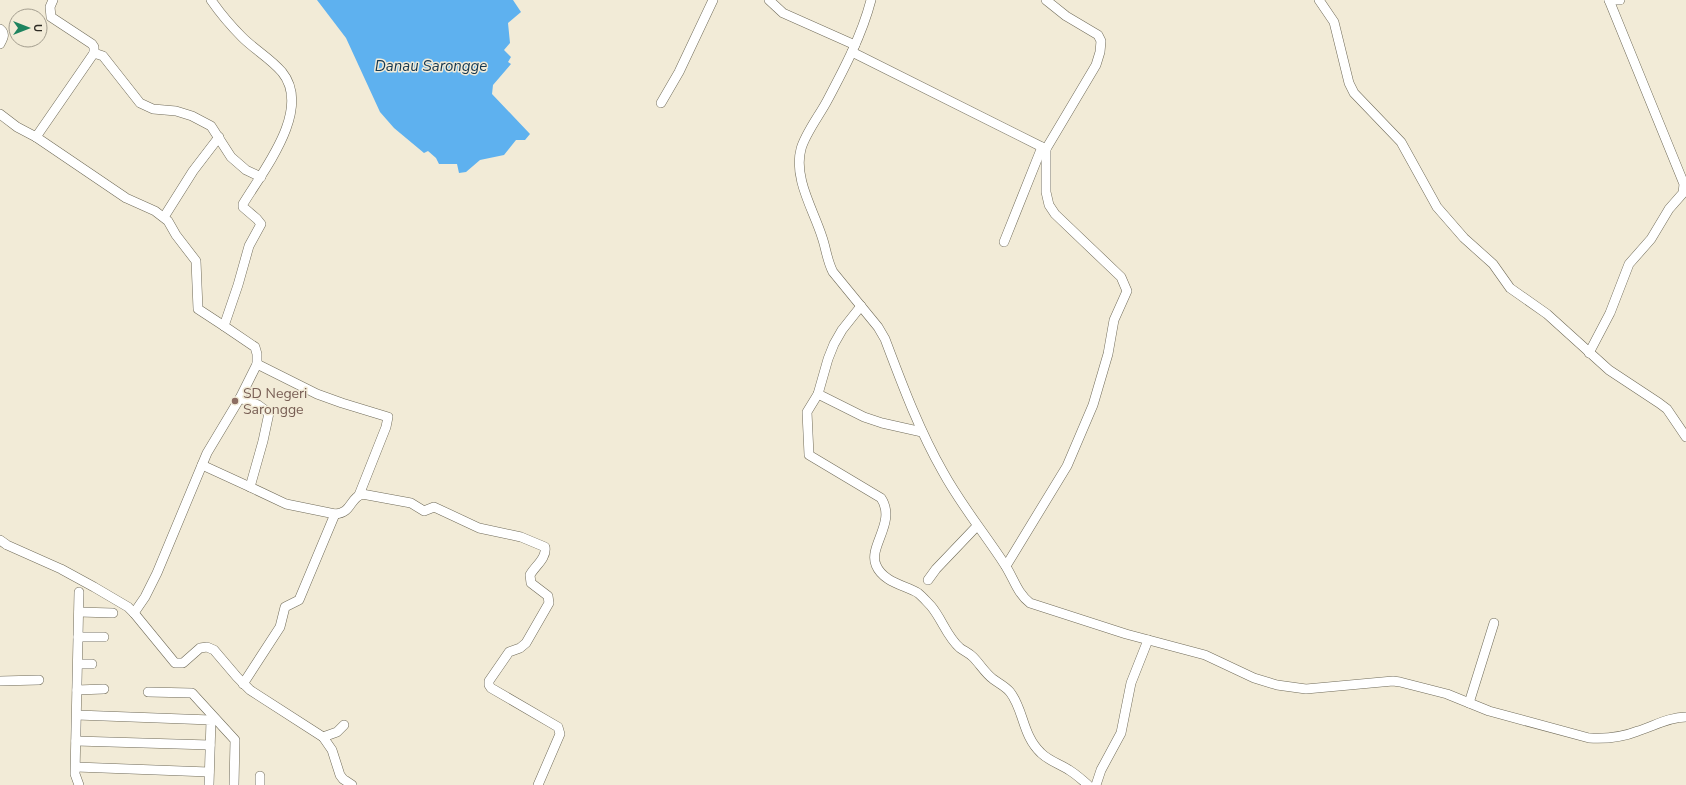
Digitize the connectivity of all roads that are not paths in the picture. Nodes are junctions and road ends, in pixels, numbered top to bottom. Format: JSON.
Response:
{"nodes":[{"id":1,"x":53,"y":0,"type":"edge"},
{"id":2,"x":211,"y":0,"type":"edge"},
{"id":3,"x":713,"y":0,"type":"edge"},
{"id":4,"x":770,"y":0,"type":"edge"},
{"id":5,"x":870,"y":0,"type":"edge"},
{"id":6,"x":1046,"y":0,"type":"edge"},
{"id":7,"x":1319,"y":0,"type":"edge"},
{"id":8,"x":1609,"y":0,"type":"edge"},
{"id":9,"x":1620,"y":0,"type":"edge"},
{"id":10,"x":0,"y":29,"type":"edge"},
{"id":11,"x":0,"y":44,"type":"edge"},
{"id":12,"x":853,"y":49,"type":"junction"},
{"id":13,"x":94,"y":53,"type":"junction"},
{"id":14,"x":661,"y":103,"type":"dead end"},
{"id":15,"x":0,"y":114,"type":"edge"},
{"id":16,"x":36,"y":137,"type":"junction"},
{"id":17,"x":219,"y":137,"type":"junction"},
{"id":18,"x":1044,"y":148,"type":"junction"},
{"id":19,"x":261,"y":177,"type":"junction"},
{"id":20,"x":164,"y":217,"type":"junction"},
{"id":21,"x":1004,"y":242,"type":"dead end"},
{"id":22,"x":861,"y":306,"type":"junction"},
{"id":23,"x":224,"y":326,"type":"junction"},
{"id":24,"x":1589,"y":353,"type":"junction"},
{"id":25,"x":256,"y":364,"type":"junction"},
{"id":26,"x":818,"y":394,"type":"junction"},
{"id":27,"x":240,"y":398,"type":"junction"},
{"id":28,"x":922,"y":432,"type":"junction"},
{"id":29,"x":1686,"y":437,"type":"edge"},
{"id":30,"x":202,"y":465,"type":"junction"},
{"id":31,"x":250,"y":487,"type":"junction"},
{"id":32,"x":359,"y":495,"type":"junction"},
{"id":33,"x":335,"y":514,"type":"junction"},
{"id":34,"x":977,"y":526,"type":"junction"},
{"id":35,"x":0,"y":540,"type":"edge"},
{"id":36,"x":1006,"y":566,"type":"junction"},
{"id":37,"x":928,"y":580,"type":"dead end"},
{"id":38,"x":79,"y":592,"type":"dead end"},
{"id":39,"x":79,"y":612,"type":"junction"},
{"id":40,"x":113,"y":613,"type":"dead end"},
{"id":41,"x":134,"y":613,"type":"junction"},
{"id":42,"x":1494,"y":623,"type":"dead end"},
{"id":43,"x":78,"y":637,"type":"junction"},
{"id":44,"x":104,"y":637,"type":"dead end"},
{"id":45,"x":1148,"y":640,"type":"junction"},
{"id":46,"x":78,"y":664,"type":"junction"},
{"id":47,"x":92,"y":664,"type":"dead end"},
{"id":48,"x":39,"y":680,"type":"dead end"},
{"id":49,"x":0,"y":681,"type":"edge"},
{"id":50,"x":243,"y":684,"type":"junction"},
{"id":51,"x":104,"y":689,"type":"dead end"},
{"id":52,"x":77,"y":690,"type":"junction"},
{"id":53,"x":148,"y":692,"type":"dead end"},
{"id":54,"x":1469,"y":703,"type":"junction"},
{"id":55,"x":77,"y":715,"type":"junction"},
{"id":56,"x":1686,"y":717,"type":"edge"},
{"id":57,"x":344,"y":725,"type":"dead end"},
{"id":58,"x":323,"y":737,"type":"junction"},
{"id":59,"x":76,"y":741,"type":"junction"},
{"id":60,"x":210,"y":746,"type":"junction"},
{"id":61,"x":76,"y":768,"type":"junction"},
{"id":62,"x":209,"y":772,"type":"junction"},
{"id":63,"x":79,"y":785,"type":"edge"},
{"id":64,"x":209,"y":785,"type":"edge"},
{"id":65,"x":234,"y":785,"type":"edge"},
{"id":66,"x":352,"y":785,"type":"edge"},
{"id":67,"x":538,"y":785,"type":"edge"},
{"id":68,"x":1088,"y":785,"type":"edge"},
{"id":69,"x":1096,"y":785,"type":"edge"}],
"edges":[{"from":1,"to":13,"type":"street"},
{"from":2,"to":19,"type":"street"},
{"from":3,"to":14,"type":"street"},
{"from":4,"to":12,"type":"street"},
{"from":5,"to":12,"type":"street"},
{"from":6,"to":18,"type":"street"},
{"from":7,"to":24,"type":"street"},
{"from":8,"to":9,"type":"street"},
{"from":8,"to":24,"type":"street"},
{"from":10,"to":11,"type":"street"},
{"from":12,"to":18,"type":"street"},
{"from":12,"to":22,"type":"street"},
{"from":13,"to":16,"type":"street"},
{"from":13,"to":17,"type":"street"},
{"from":15,"to":16,"type":"street"},
{"from":16,"to":20,"type":"street"},
{"from":17,"to":19,"type":"street"},
{"from":17,"to":20,"type":"street"},
{"from":18,"to":21,"type":"street"},
{"from":18,"to":36,"type":"street"},
{"from":19,"to":23,"type":"street"},
{"from":20,"to":23,"type":"street"},
{"from":22,"to":26,"type":"street"},
{"from":22,"to":28,"type":"street"},
{"from":23,"to":25,"type":"street"},
{"from":24,"to":29,"type":"street"},
{"from":25,"to":27,"type":"street"},
{"from":25,"to":32,"type":"street"},
{"from":26,"to":28,"type":"street"},
{"from":26,"to":68,"type":"street"},
{"from":27,"to":30,"type":"street"},
{"from":27,"to":31,"type":"street"},
{"from":28,"to":34,"type":"street"},
{"from":30,"to":31,"type":"street"},
{"from":30,"to":41,"type":"street"},
{"from":31,"to":33,"type":"street"},
{"from":32,"to":33,"type":"street"},
{"from":32,"to":67,"type":"street"},
{"from":33,"to":50,"type":"street"},
{"from":34,"to":36,"type":"street"},
{"from":34,"to":37,"type":"street"},
{"from":35,"to":41,"type":"street"},
{"from":36,"to":45,"type":"street"},
{"from":38,"to":39,"type":"street"},
{"from":39,"to":40,"type":"street"},
{"from":39,"to":43,"type":"street"},
{"from":41,"to":50,"type":"street"},
{"from":42,"to":54,"type":"street"},
{"from":43,"to":44,"type":"street"},
{"from":43,"to":46,"type":"street"},
{"from":45,"to":54,"type":"street"},
{"from":45,"to":69,"type":"street"},
{"from":46,"to":47,"type":"street"},
{"from":46,"to":52,"type":"street"},
{"from":48,"to":49,"type":"street"},
{"from":50,"to":58,"type":"street"},
{"from":51,"to":52,"type":"street"},
{"from":52,"to":55,"type":"street"},
{"from":53,"to":65,"type":"street"},
{"from":54,"to":56,"type":"street"},
{"from":55,"to":59,"type":"street"},
{"from":55,"to":60,"type":"street"},
{"from":57,"to":58,"type":"street"},
{"from":58,"to":66,"type":"street"},
{"from":59,"to":60,"type":"street"},
{"from":59,"to":61,"type":"street"},
{"from":60,"to":62,"type":"street"},
{"from":61,"to":62,"type":"street"},
{"from":61,"to":63,"type":"street"},
{"from":62,"to":64,"type":"street"}]}
